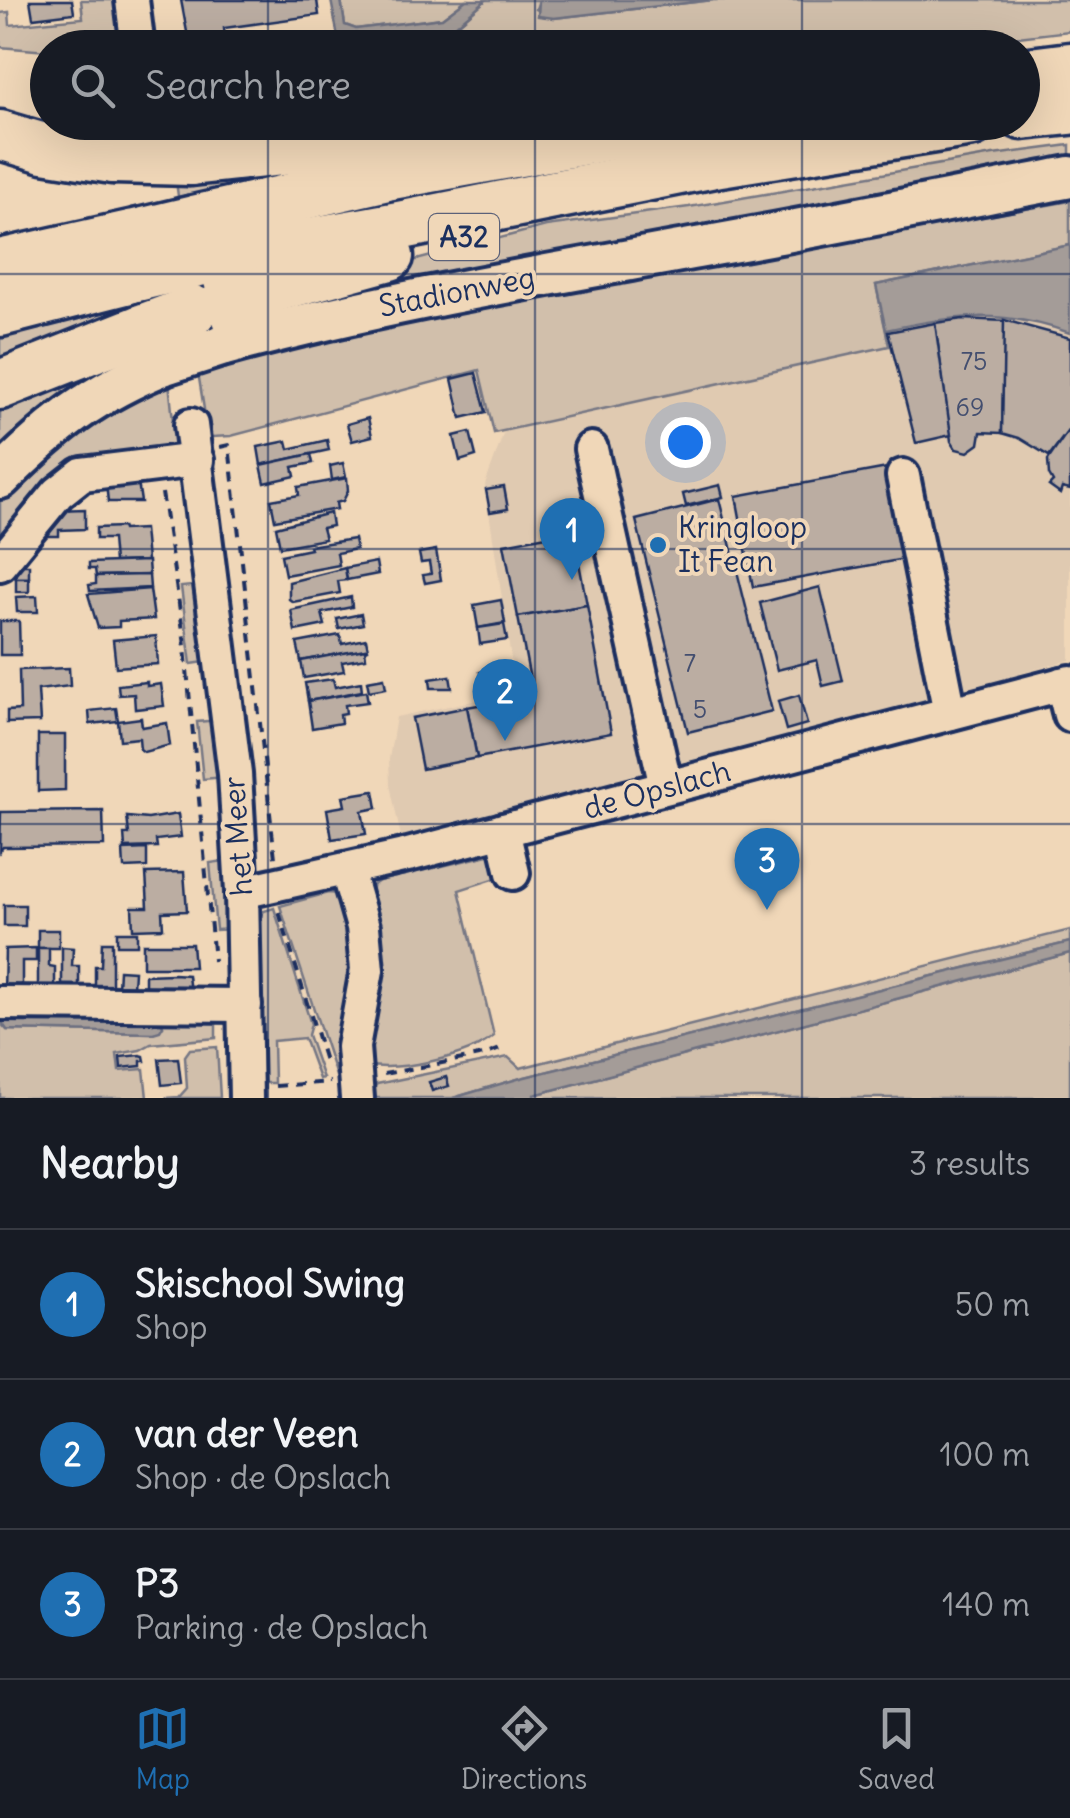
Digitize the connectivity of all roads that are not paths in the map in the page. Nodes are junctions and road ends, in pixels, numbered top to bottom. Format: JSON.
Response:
{"nodes":[{"id":1,"x":132,"y":0,"type":"edge"},
{"id":2,"x":136,"y":30,"type":"edge"},
{"id":3,"x":1070,"y":67,"type":"edge"},
{"id":4,"x":1040,"y":71,"type":"edge"},
{"id":5,"x":1070,"y":110,"type":"edge"},
{"id":6,"x":1040,"y":113,"type":"edge"},
{"id":7,"x":0,"y":135,"type":"edge"},
{"id":8,"x":397,"y":140,"type":"edge"},
{"id":9,"x":586,"y":140,"type":"edge"},
{"id":10,"x":859,"y":140,"type":"edge"},
{"id":11,"x":1070,"y":177,"type":"edge"},
{"id":12,"x":136,"y":255,"type":"junction"},
{"id":13,"x":0,"y":264,"type":"edge"},
{"id":14,"x":205,"y":284,"type":"junction"},
{"id":15,"x":0,"y":312,"type":"edge"},
{"id":16,"x":154,"y":346,"type":"junction"},
{"id":17,"x":0,"y":385,"type":"edge"},
{"id":18,"x":592,"y":449,"type":"dead end"},
{"id":19,"x":903,"y":476,"type":"dead end"},
{"id":20,"x":0,"y":478,"type":"edge"},
{"id":21,"x":0,"y":564,"type":"edge"},
{"id":22,"x":1067,"y":693,"type":"edge"},
{"id":23,"x":950,"y":713,"type":"junction"},
{"id":24,"x":666,"y":787,"type":"junction"},
{"id":25,"x":503,"y":830,"type":"junction"},
{"id":26,"x":347,"y":870,"type":"junction"},
{"id":27,"x":513,"y":874,"type":"dead end"},
{"id":28,"x":242,"y":892,"type":"junction"},
{"id":29,"x":0,"y":1003,"type":"edge"},
{"id":30,"x":232,"y":1005,"type":"junction"},
{"id":31,"x":246,"y":1098,"type":"edge"},
{"id":32,"x":357,"y":1098,"type":"edge"}],
"edges":[{"from":1,"to":2,"type":"street"},
{"from":3,"to":4,"type":"highway"},
{"from":5,"to":6,"type":"highway"},
{"from":7,"to":8,"type":"highway","bridge":true},
{"from":9,"to":14,"type":"highway","number":"A32"},
{"from":10,"to":14,"type":"highway","number":"A32"},
{"from":11,"to":14,"type":"main road","name":"Stadionweg"},
{"from":12,"to":13,"type":"highway","number":"A32"},
{"from":12,"to":14,"type":"highway","number":"A32","bridge":true},
{"from":12,"to":15,"type":"highway","number":"A32"},
{"from":14,"to":16,"type":"highway","number":"A32","bridge":true},
{"from":16,"to":17,"type":"highway","number":"A32"},
{"from":16,"to":20,"type":"main road"},
{"from":18,"to":24,"type":"street"},
{"from":19,"to":23,"type":"street"},
{"from":21,"to":28,"type":"street","name":"het Meer"},
{"from":22,"to":23,"type":"street","name":"de Opslach"},
{"from":23,"to":24,"type":"street","name":"de Opslach"},
{"from":24,"to":25,"type":"street","name":"de Opslach"},
{"from":25,"to":26,"type":"street","name":"de Opslach"},
{"from":25,"to":27,"type":"street"},
{"from":26,"to":28,"type":"street","name":"de Opslach"},
{"from":26,"to":32,"type":"street"},
{"from":28,"to":30,"type":"street","name":"het Meer"},
{"from":29,"to":30,"type":"street"},
{"from":30,"to":31,"type":"street","name":"het Meer"}]}
